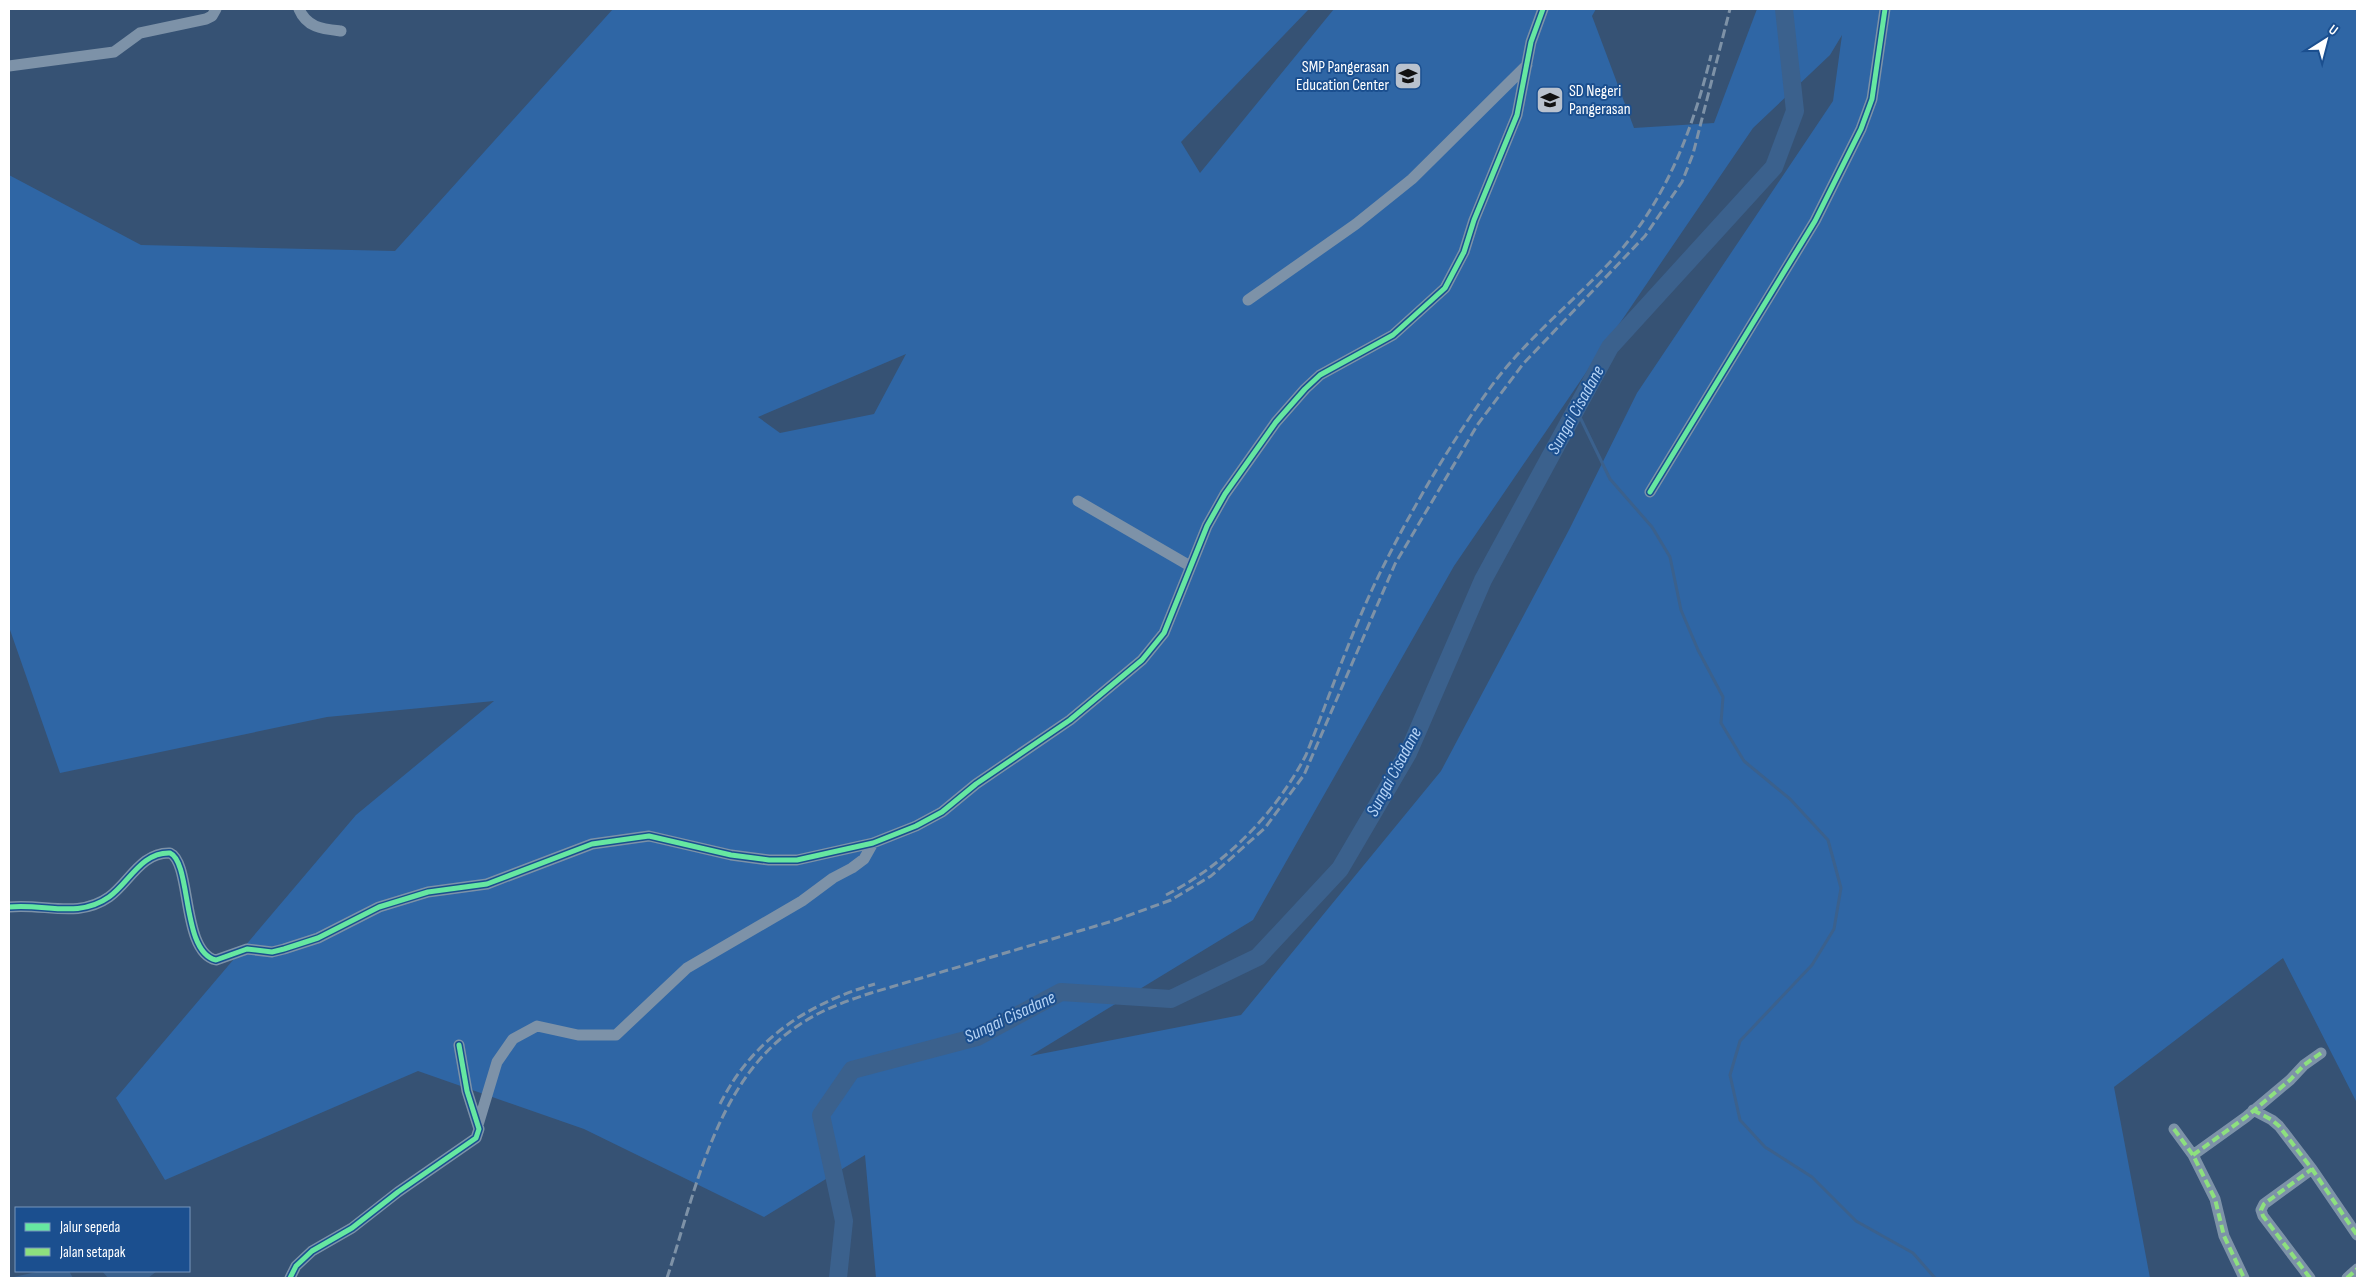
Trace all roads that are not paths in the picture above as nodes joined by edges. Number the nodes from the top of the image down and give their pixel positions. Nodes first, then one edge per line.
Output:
1 (216, 9) edge
2 (298, 9) edge
3 (1543, 9) edge
4 (1885, 9) edge
5 (341, 31) dead end
6 (1527, 65) junction
7 (9, 66) edge
8 (1248, 300) dead end
9 (1650, 492) dead end
10 (1078, 501) dead end
11 (1190, 566) junction
12 (873, 842) junction
13 (9, 907) edge
14 (459, 1045) dead end
15 (2321, 1053) dead end
16 (2253, 1110) junction
17 (478, 1125) junction
18 (2174, 1129) dead end
19 (2192, 1155) junction
20 (2312, 1169) junction
21 (2357, 1235) edge
22 (2357, 1269) edge
23 (290, 1278) edge
24 (2244, 1278) edge
25 (2310, 1278) edge
26 (2347, 1278) edge

1 - 7 street
2 - 5 street
3 - 6 street
4 - 9 street
6 - 8 street
6 - 11 street
10 - 11 street
11 - 12 street
12 - 13 street
12 - 17 street
14 - 17 street
15 - 16 street
16 - 19 street
16 - 20 street
17 - 23 street
18 - 19 street
19 - 24 street
20 - 21 street
20 - 25 street
22 - 26 street

